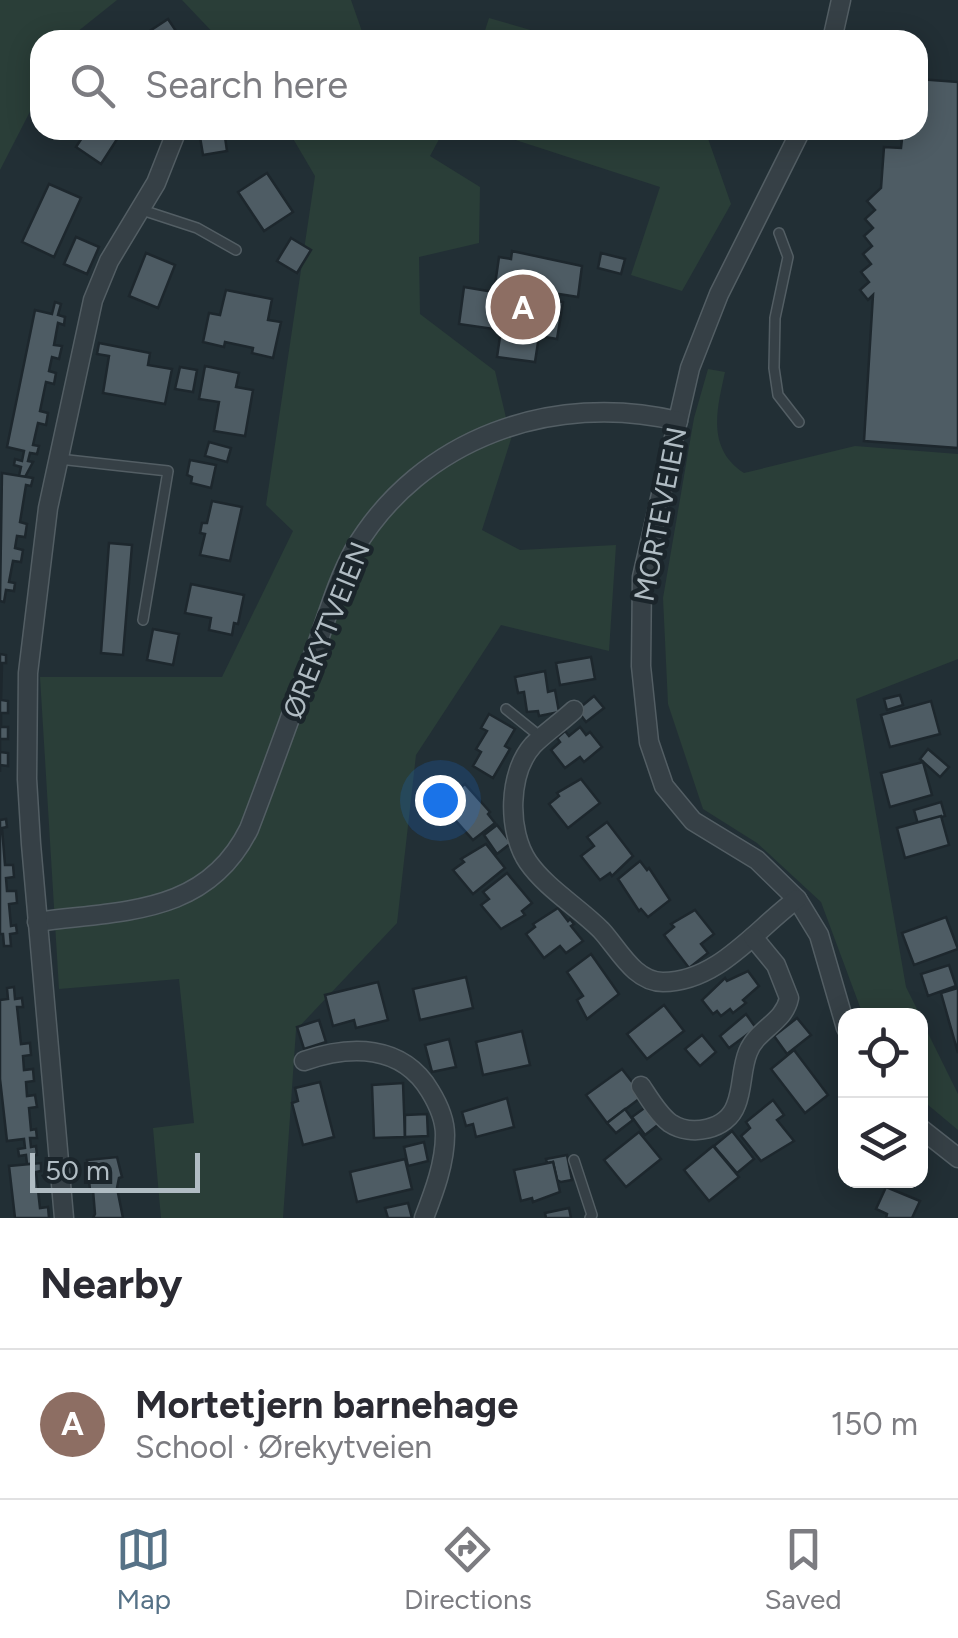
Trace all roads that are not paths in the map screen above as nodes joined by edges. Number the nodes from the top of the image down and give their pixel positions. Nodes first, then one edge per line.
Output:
1 (841, 0) edge
2 (834, 30) edge
3 (173, 140) edge
4 (796, 140) edge
5 (142, 210) junction
6 (779, 232) dead end
7 (236, 250) dead end
8 (678, 421) junction
9 (800, 422) dead end
10 (59, 459) junction
11 (143, 620) dead end
12 (506, 709) dead end
13 (574, 710) dead end
14 (542, 738) junction
15 (797, 899) junction
16 (37, 922) junction
17 (753, 937) junction
18 (840, 1008) edge
19 (304, 1060) dead end
20 (640, 1086) dead end
21 (928, 1134) edge
22 (958, 1158) edge
23 (574, 1160) dead end
24 (64, 1218) edge
25 (424, 1218) edge
26 (590, 1218) edge

1 - 2 street
3 - 5 street
4 - 8 street, MORTEVEIEN
5 - 7 lane
5 - 10 street
6 - 9 lane
8 - 15 street, MORTEVEIEN
8 - 16 street, ØREKYTVEIEN
10 - 11 lane
10 - 16 street
12 - 14 lane
13 - 14 street
14 - 17 street
15 - 17 street
15 - 18 street, MORTEVEIEN
16 - 24 street
17 - 20 street
19 - 25 street
21 - 22 street
23 - 26 lane

